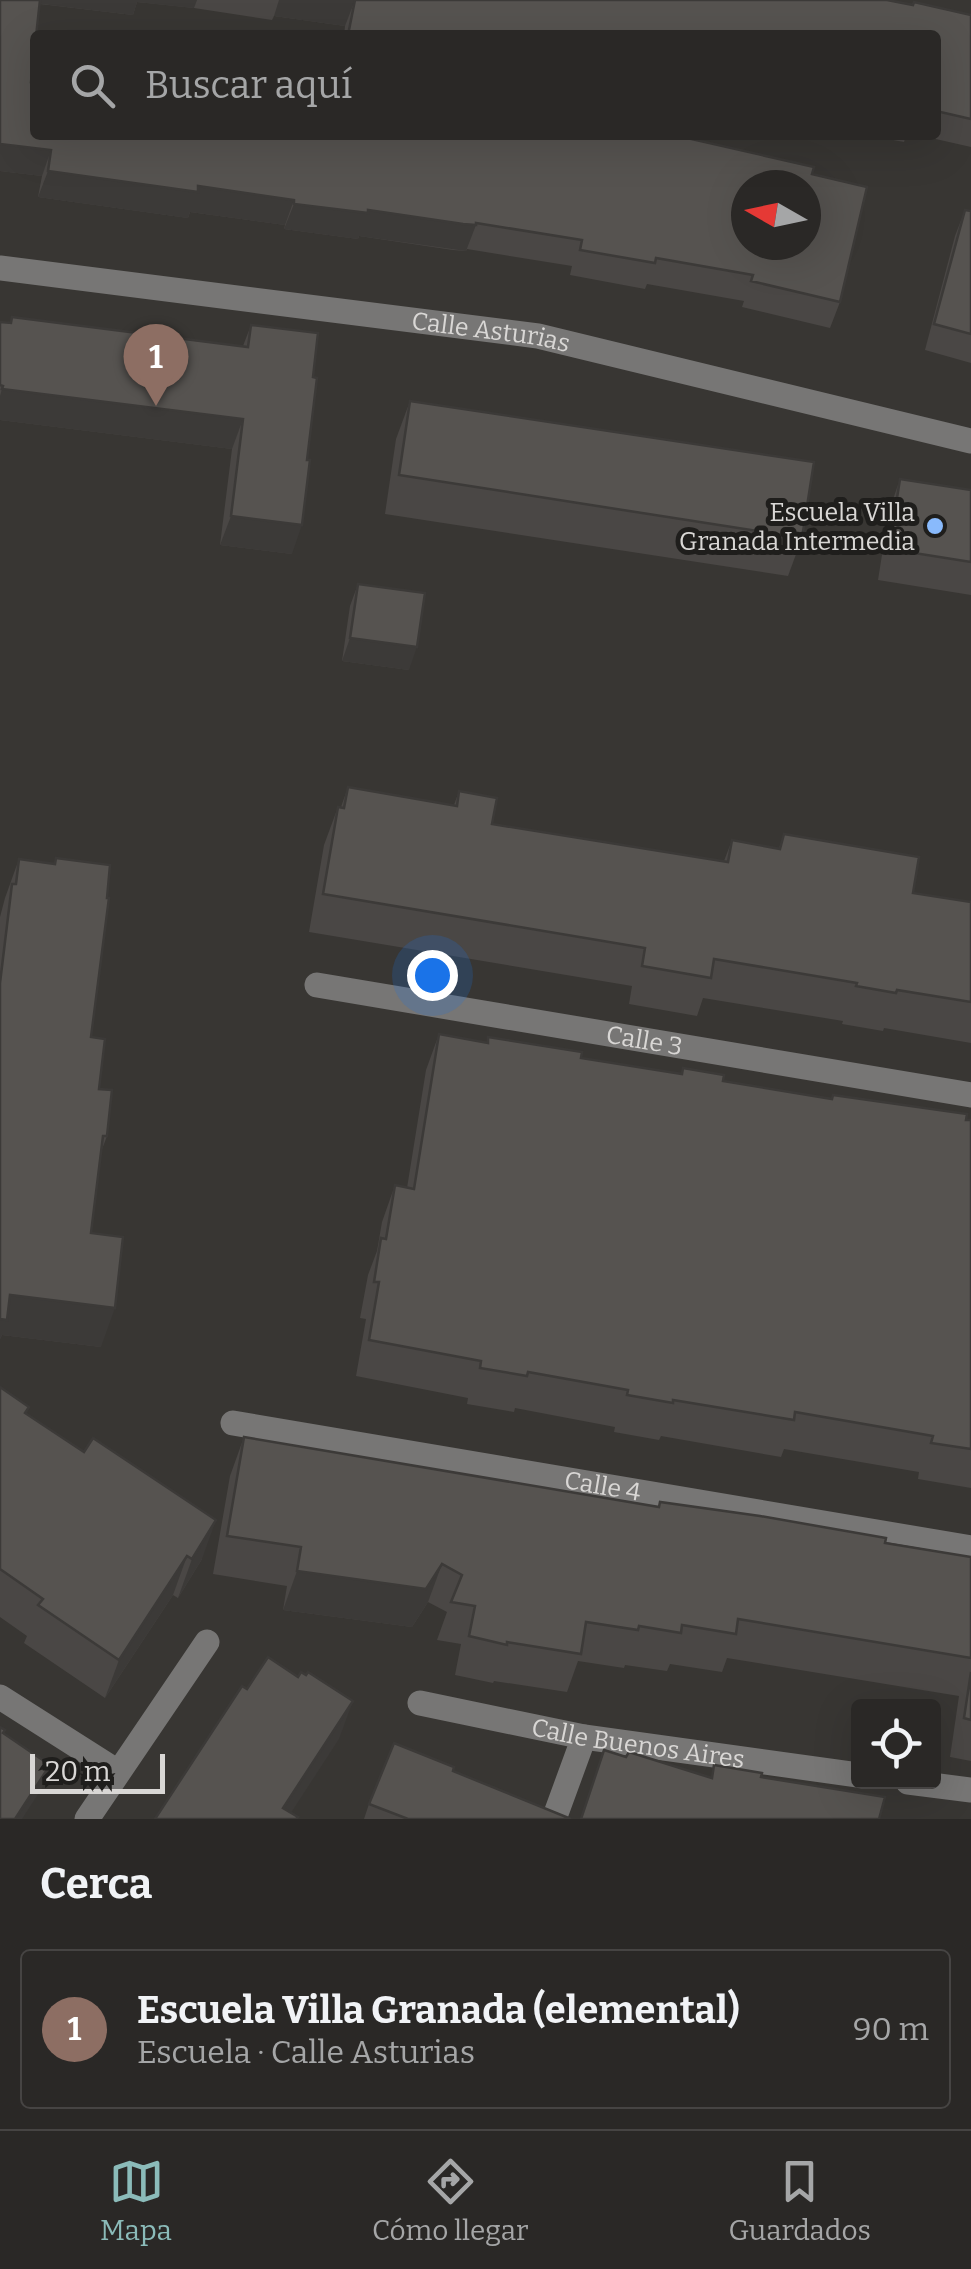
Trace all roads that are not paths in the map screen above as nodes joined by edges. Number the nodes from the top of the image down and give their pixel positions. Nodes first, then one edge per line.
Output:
1 (0, 268) edge
2 (971, 442) edge
3 (317, 985) dead end
4 (971, 1096) edge
5 (232, 1423) dead end
6 (971, 1548) edge
7 (207, 1642) dead end
8 (0, 1697) edge
9 (420, 1703) dead end
10 (584, 1737) junction
11 (118, 1772) junction
12 (851, 1773) edge
13 (941, 1786) edge
14 (971, 1790) edge
15 (86, 1819) edge
16 (554, 1819) edge

1 - 2 street, Calle Asturias
3 - 4 street, Calle 3
5 - 6 street, Calle 4
7 - 11 street
8 - 11 street
9 - 10 street, Calle Buenos Aires
10 - 12 street, Calle Buenos Aires
10 - 16 street
11 - 15 street
13 - 14 street

